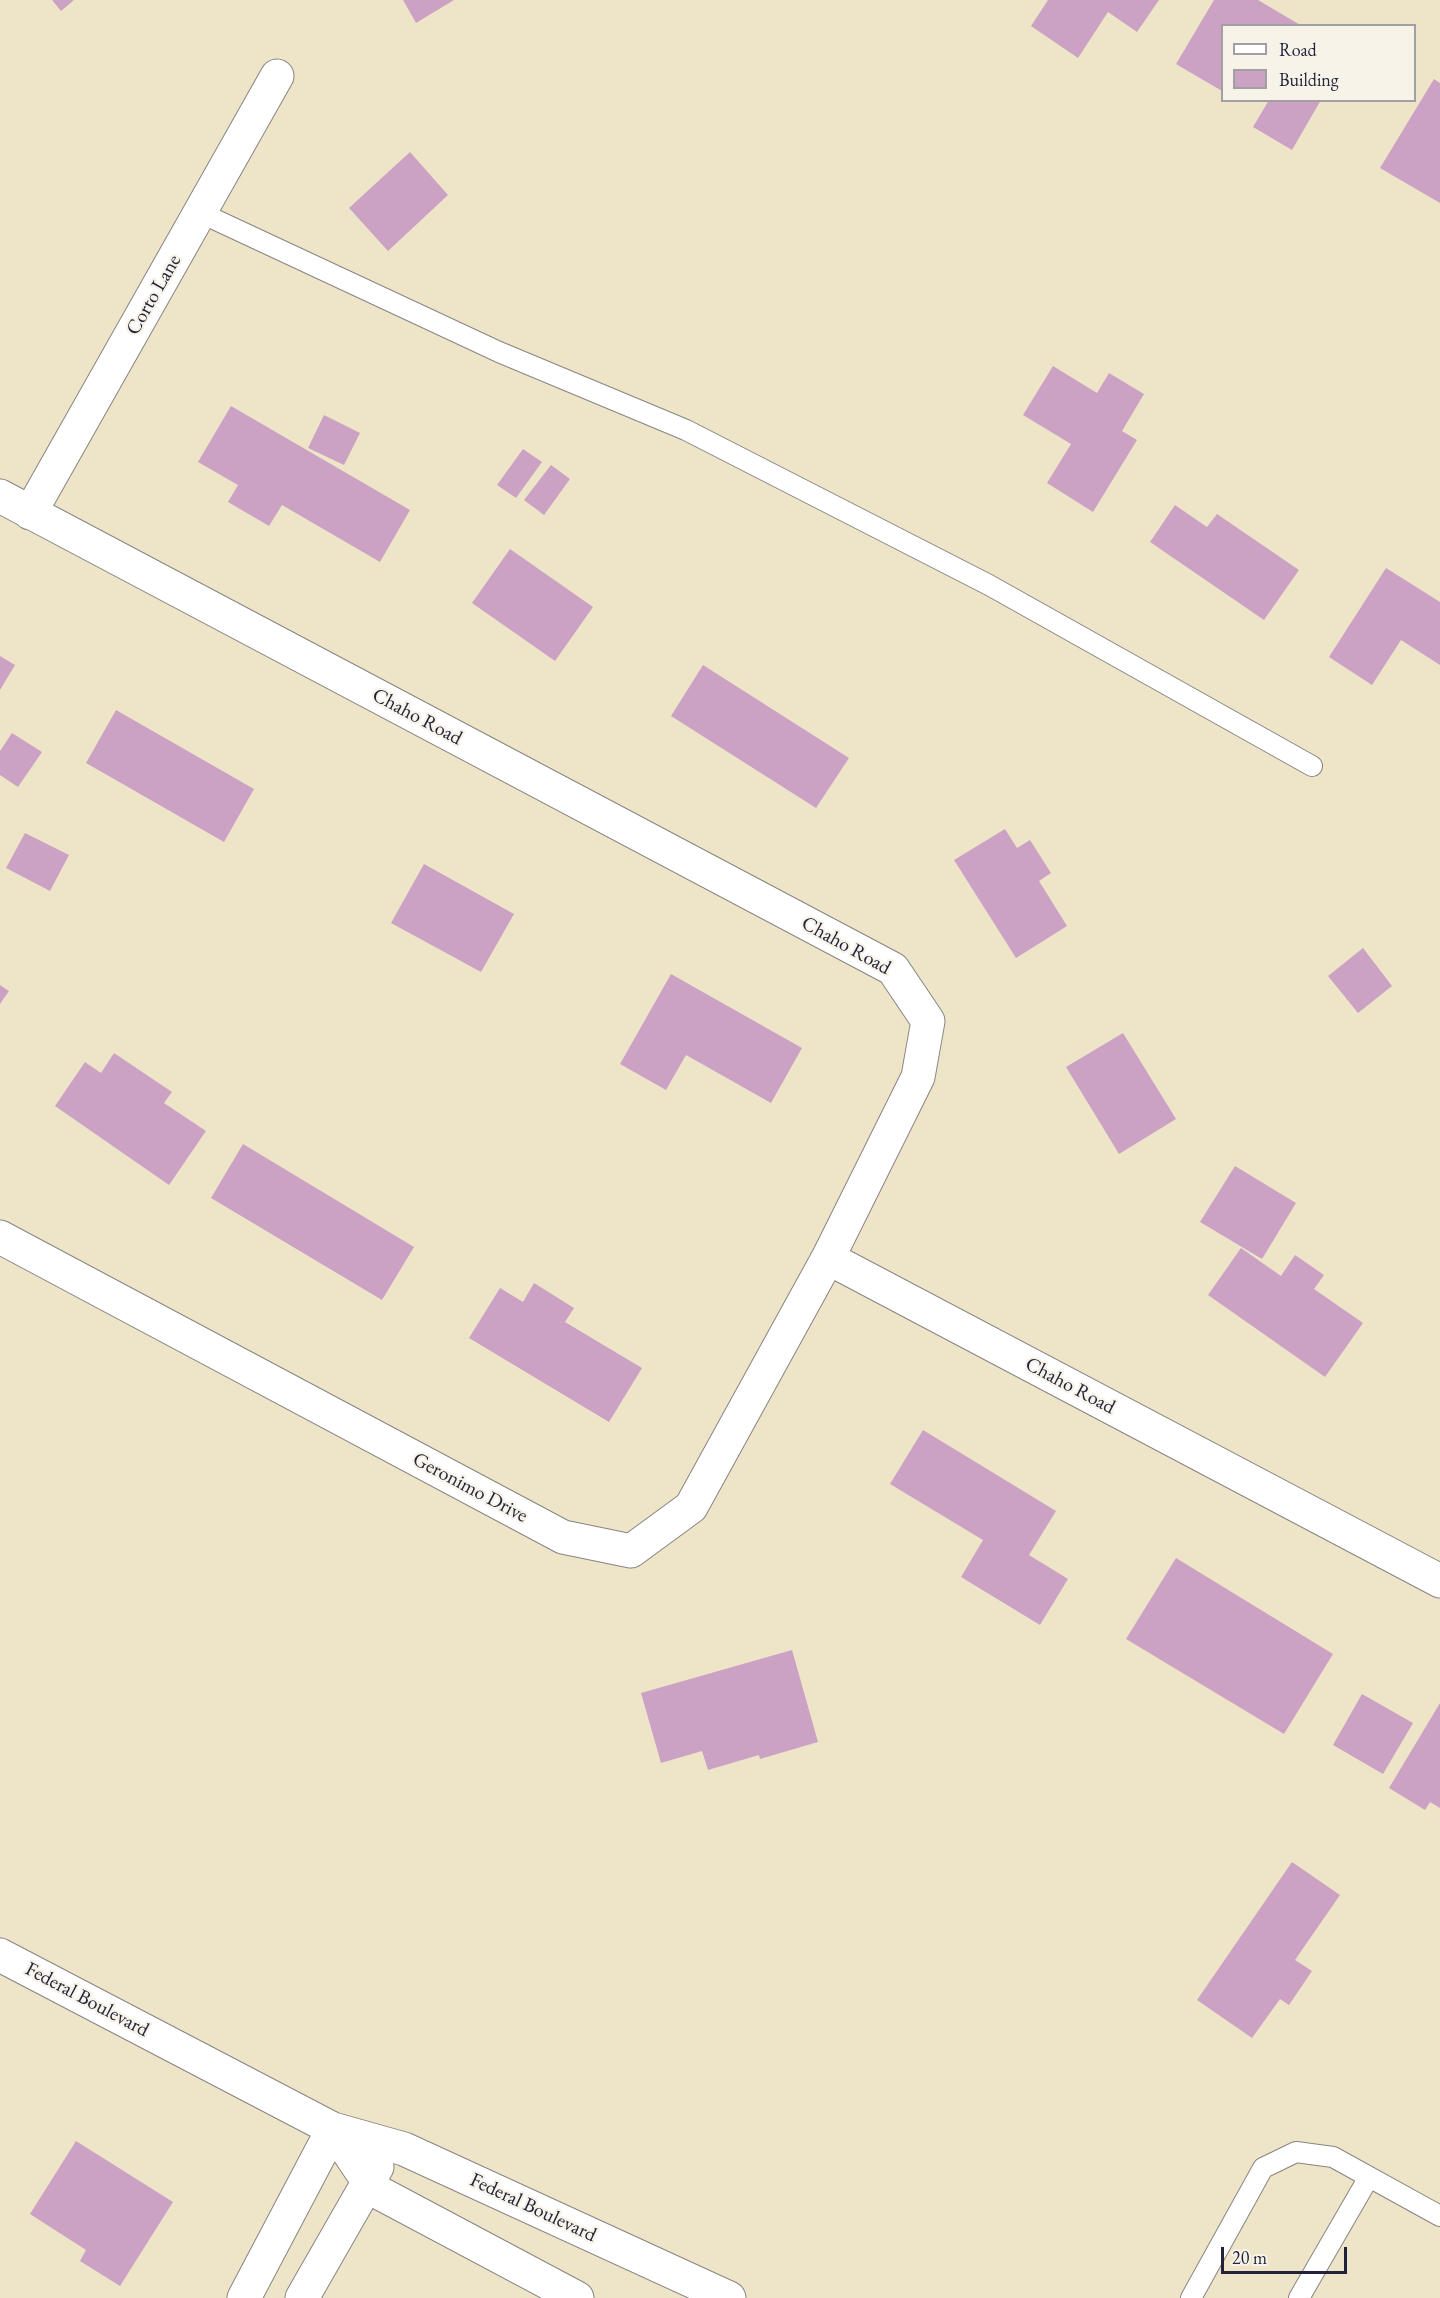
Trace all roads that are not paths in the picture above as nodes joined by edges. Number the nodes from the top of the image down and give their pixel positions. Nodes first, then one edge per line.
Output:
1 (277, 76) dead end
2 (201, 213) junction
3 (0, 496) edge
4 (30, 513) junction
5 (1312, 766) dead end
6 (0, 1237) edge
7 (828, 1258) junction
8 (1440, 1581) edge
9 (0, 1955) edge
10 (333, 2129) junction
11 (389, 2145) junction
12 (1369, 2177) junction
13 (368, 2182) junction
14 (1440, 2216) edge
15 (244, 2298) edge
16 (302, 2298) edge
17 (577, 2298) edge
18 (729, 2298) edge
19 (1191, 2298) edge
20 (1299, 2298) edge

1 - 2 street, Corto Lane
2 - 4 street, Corto Lane
2 - 5 lane
3 - 4 street, Chaho Road
4 - 7 street, Chaho Road
6 - 7 street, Geronimo Drive
7 - 8 street, Chaho Road
9 - 10 street, Federal Boulevard
10 - 11 street, Federal Boulevard
10 - 13 street, Federal Boulevard
10 - 15 street
11 - 13 street
11 - 18 street, Federal Boulevard
12 - 14 lane
12 - 19 lane
12 - 20 lane
13 - 16 street
13 - 17 street, Federal Boulevard

